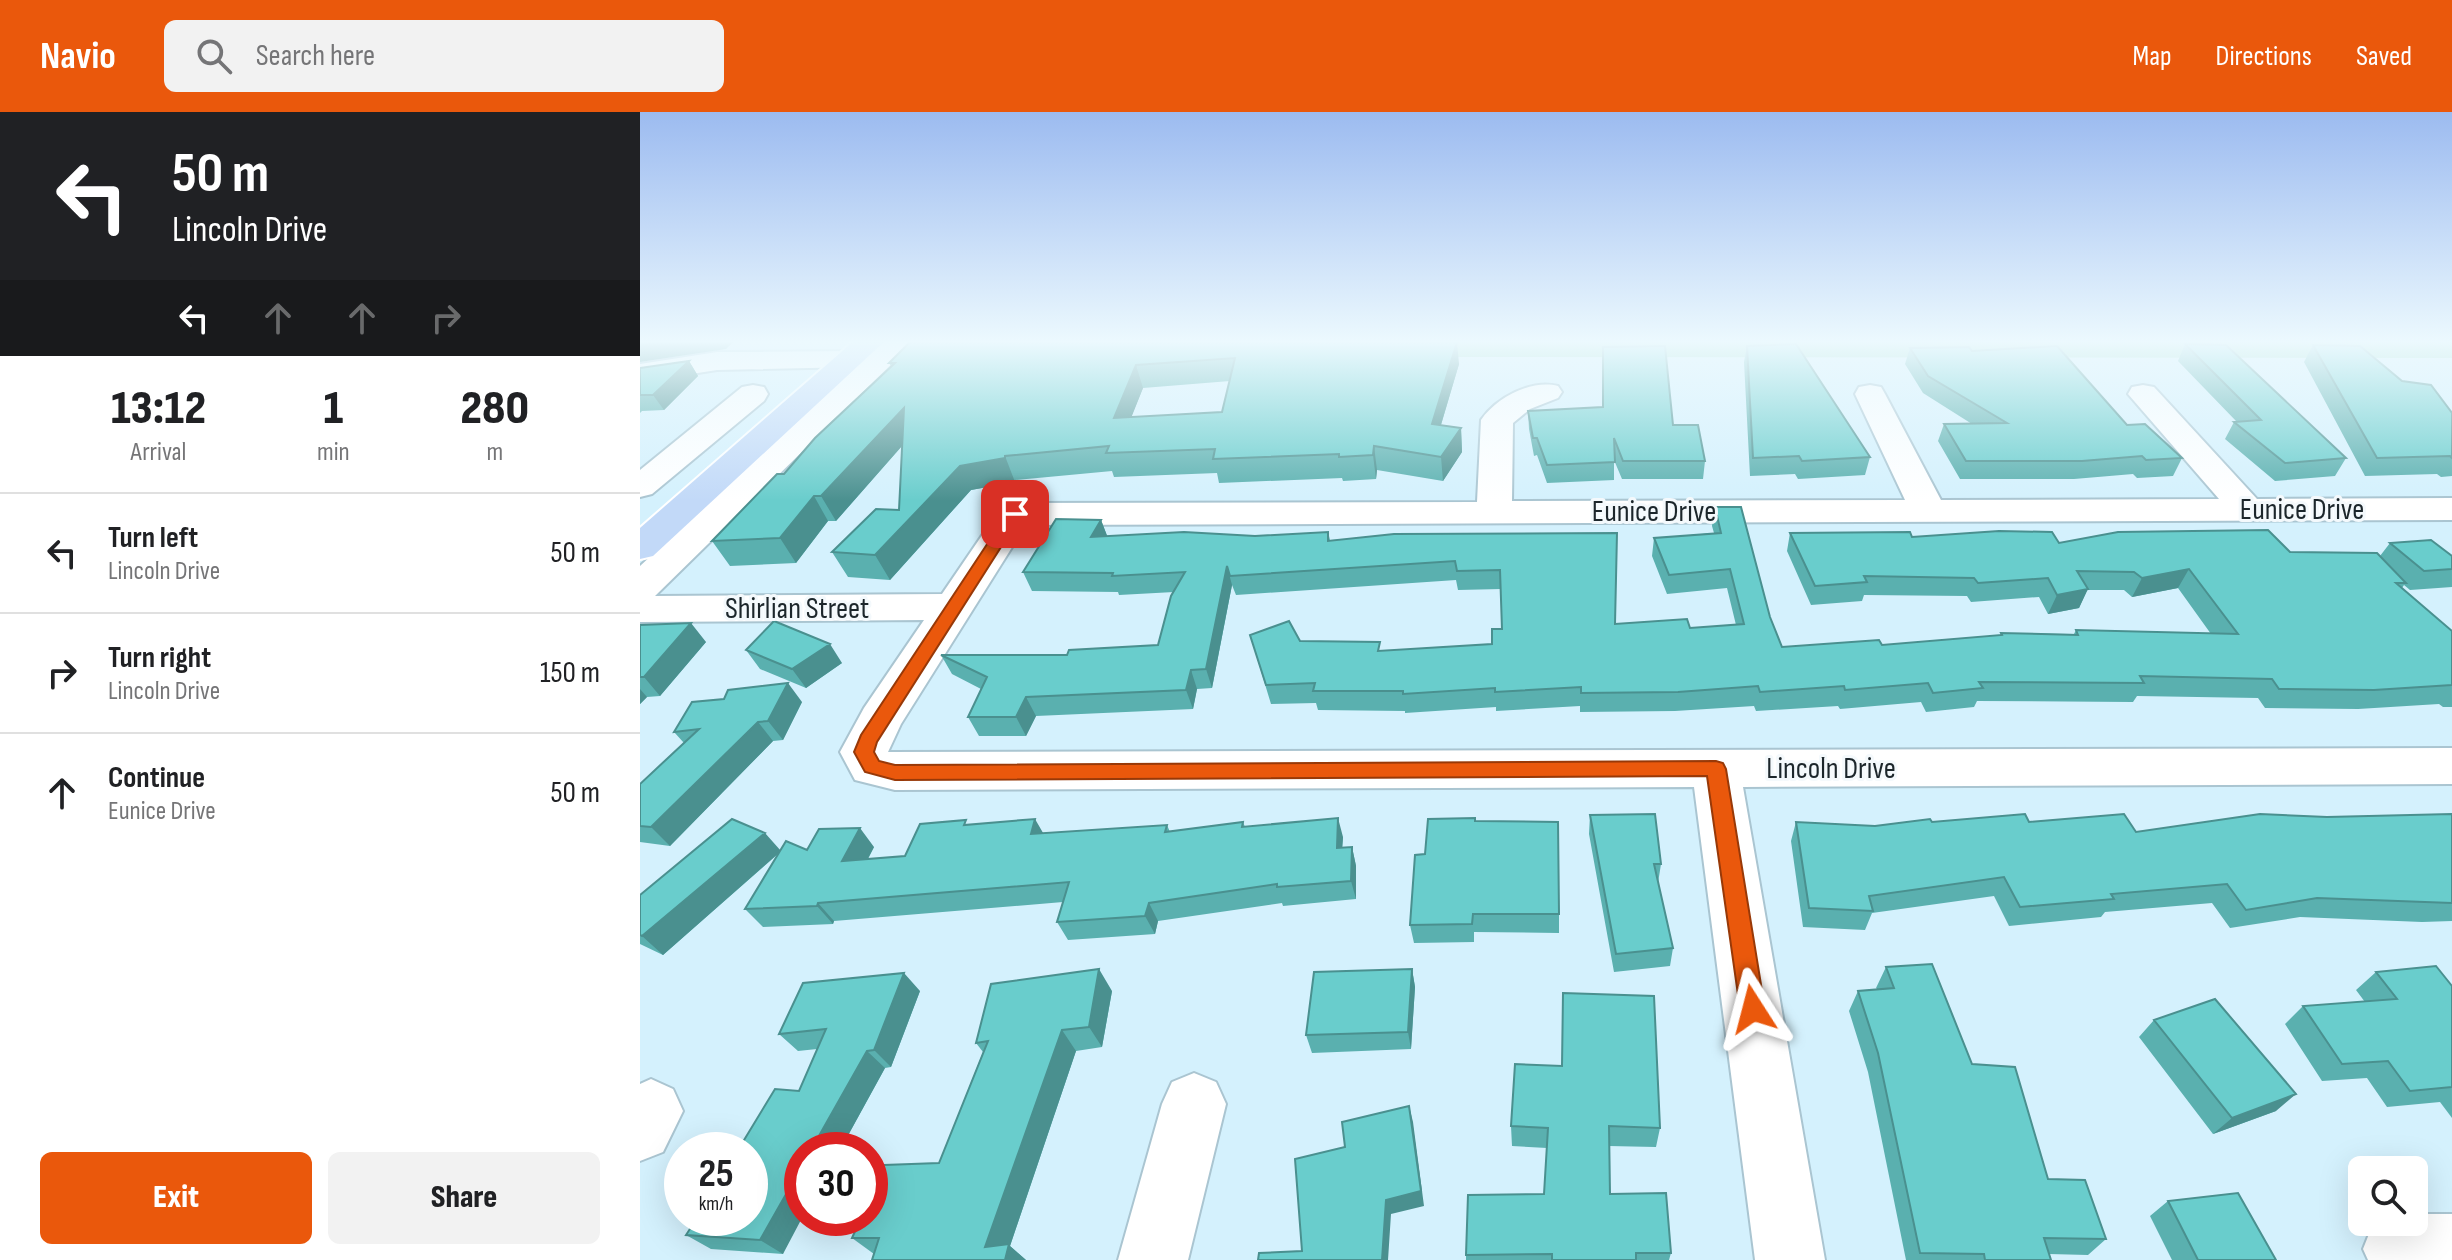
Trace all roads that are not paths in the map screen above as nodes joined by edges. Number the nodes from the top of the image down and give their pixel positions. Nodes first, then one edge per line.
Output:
1 (753, 394) dead end
2 (788, 394) edge
3 (801, 394) edge
4 (845, 394) edge
5 (1543, 394) edge
6 (1870, 394) dead end
7 (2143, 394) dead end
8 (700, 494) junction
9 (646, 497) edge
10 (2452, 509) edge
11 (1928, 510) junction
12 (2248, 510) junction
13 (1494, 512) junction
14 (640, 548) edge
15 (640, 588) edge
16 (954, 607) junction
17 (640, 609) edge
18 (2452, 766) edge
19 (1716, 769) junction
20 (1194, 1104) dead end
21 (1153, 1260) edge
22 (1790, 1260) edge

1 - 9 street
2 - 9 main road
3 - 8 main road
4 - 15 street
5 - 13 street
6 - 11 street
7 - 12 street
8 - 9 street
8 - 14 main road
10 - 12 street, Eunice Drive
11 - 12 street, Eunice Drive
11 - 13 street, Eunice Drive
13 - 16 street, Eunice Drive
16 - 17 street, Shirlian Street
16 - 19 street, Lincoln Drive
18 - 19 street, Lincoln Drive
19 - 22 street
20 - 21 street

